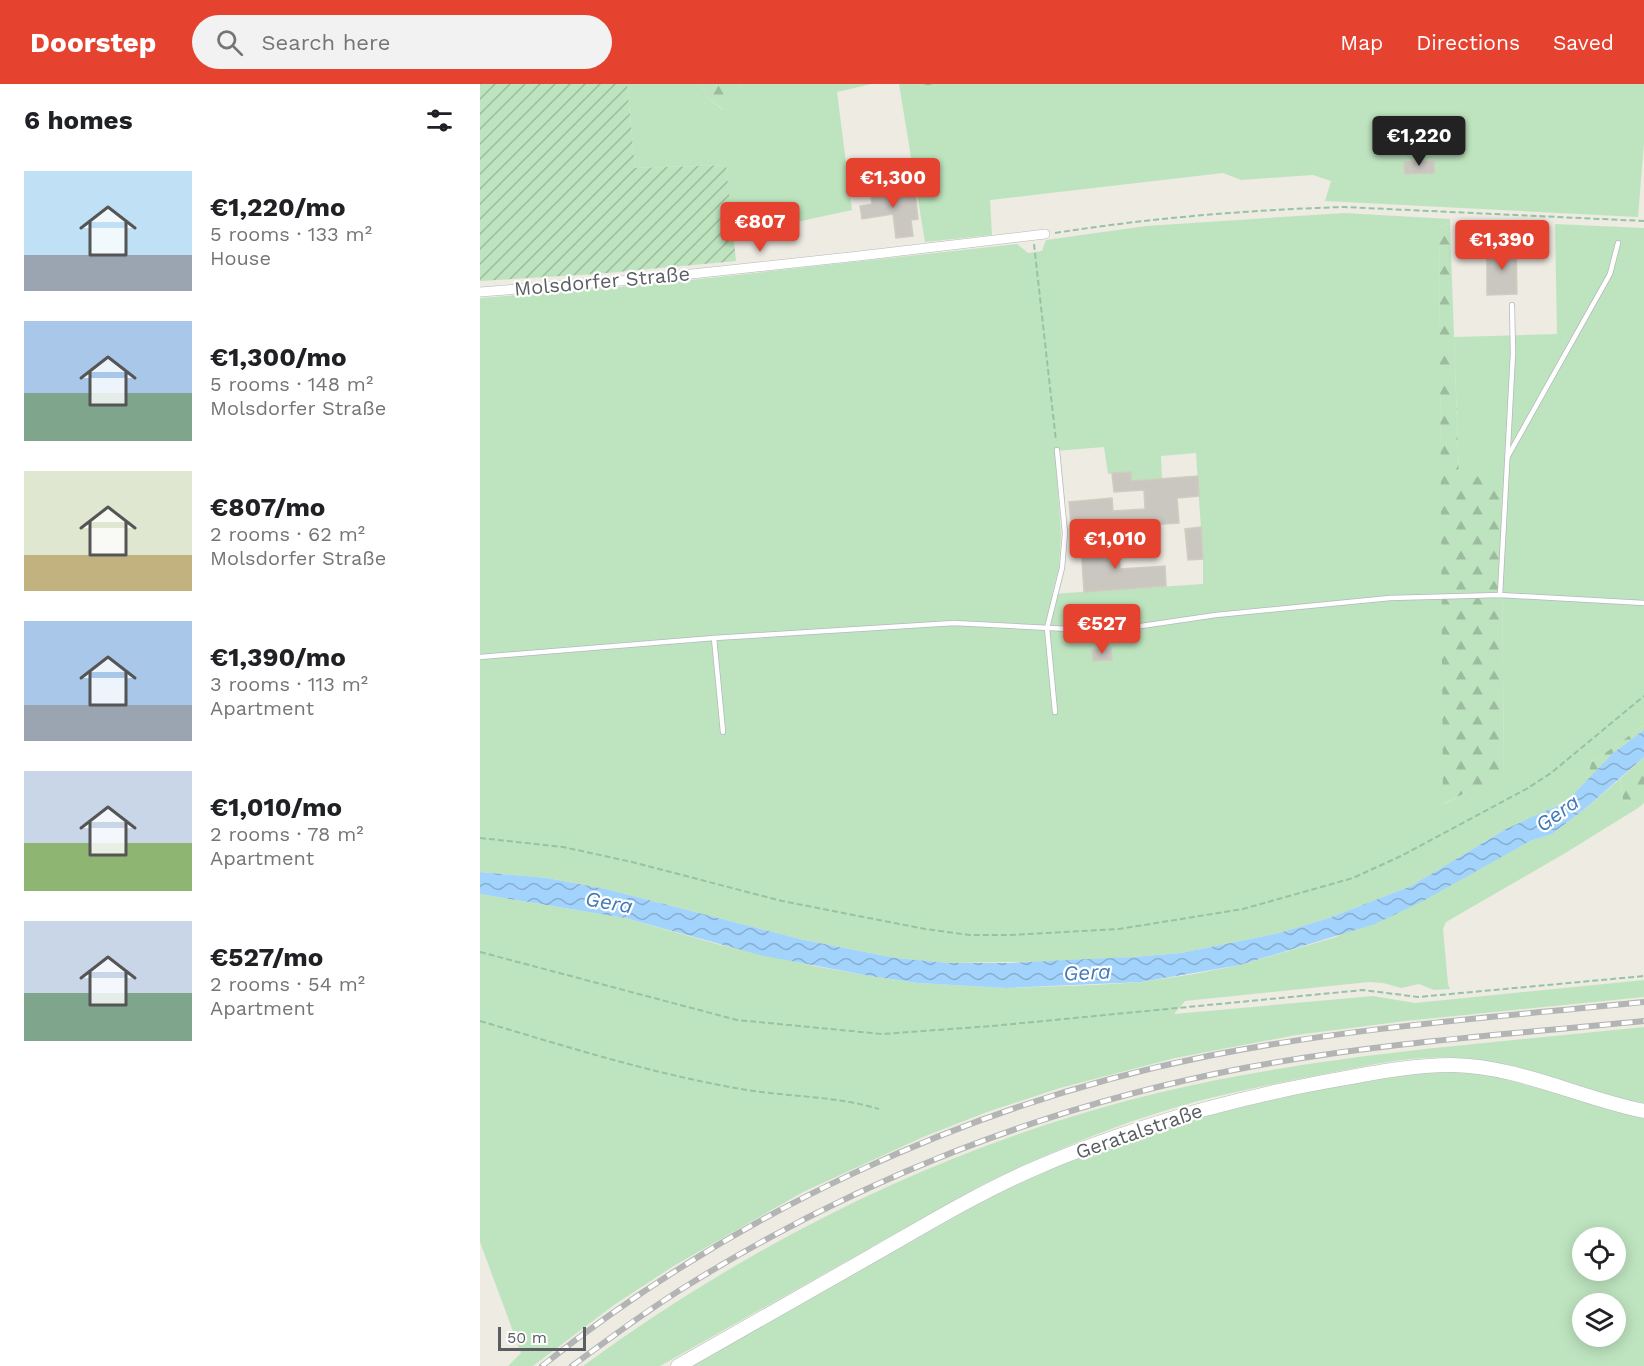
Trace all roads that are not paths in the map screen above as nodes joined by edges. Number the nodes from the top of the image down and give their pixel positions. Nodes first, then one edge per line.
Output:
1 (1045, 234) road end
2 (1618, 243) dead end
3 (480, 292) edge
4 (1512, 305) dead end
5 (1057, 450) road end
6 (1507, 458) junction
7 (1500, 595) junction
8 (1644, 603) edge
9 (1047, 628) junction
10 (714, 638) junction
11 (480, 657) edge
12 (1055, 712) dead end
13 (723, 732) dead end
14 (1644, 1111) edge
15 (678, 1366) edge

1 - 3 street, Molsdorfer Straße
2 - 6 lane
4 - 6 lane
5 - 9 lane
6 - 7 lane
7 - 8 lane
7 - 9 lane
9 - 10 lane
9 - 12 lane
10 - 11 lane
10 - 13 lane
14 - 15 street, Geratalstraße

